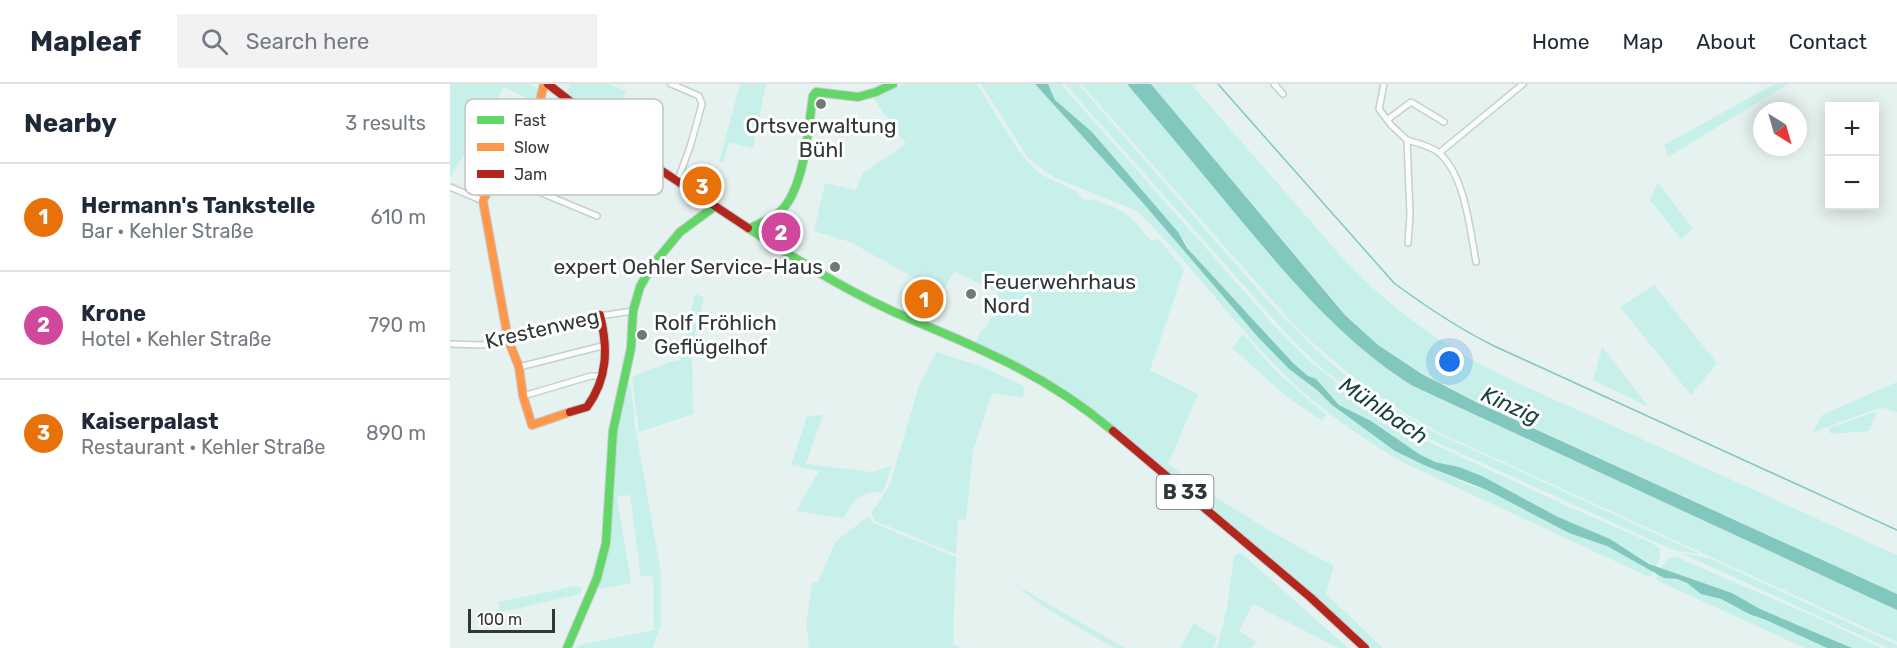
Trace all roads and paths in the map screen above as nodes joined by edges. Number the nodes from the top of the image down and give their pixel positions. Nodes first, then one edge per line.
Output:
1 (546, 84) edge
2 (671, 84) edge
3 (893, 84) edge
4 (1274, 84) edge
5 (1384, 84) edge
6 (1523, 84) edge
7 (1283, 94) dead end
8 (541, 99) edge
9 (565, 99) edge
10 (1387, 120) junction
11 (1443, 122) dead end
12 (1407, 140) junction
13 (1439, 153) junction
14 (663, 172) edge
15 (677, 182) junction
16 (450, 187) edge
17 (465, 193) edge
18 (469, 195) edge
19 (486, 195) edge
20 (546, 195) edge
21 (483, 201) junction
22 (714, 207) junction
23 (597, 216) dead end
24 (749, 229) junction
25 (1408, 243) dead end
26 (1476, 262) dead end
27 (633, 310) junction
28 (600, 315) junction
29 (508, 339) junction
30 (450, 344) edge
31 (606, 345) junction
32 (519, 367) junction
33 (600, 376) junction
34 (523, 396) junction
35 (567, 648) edge
36 (1365, 648) edge

1 - 8 street
1 - 9 street, B 33
2 - 15 street
3 - 24 street
4 - 7 street
5 - 10 street
6 - 13 street
10 - 11 street
10 - 12 street
12 - 13 street
12 - 25 street
13 - 26 street
14 - 15 street, B 33
15 - 22 street, B 33
16 - 17 street
18 - 21 street
19 - 21 street
20 - 23 street
21 - 29 street
22 - 24 street, B 33
22 - 27 street
24 - 36 street, B 33
27 - 28 street, Krestenweg
27 - 35 street
28 - 29 street, Krestenweg
28 - 31 street
29 - 30 street, Krestenweg
29 - 32 street
31 - 32 street
31 - 33 street
32 - 34 street
33 - 34 street
33 - 34 street

